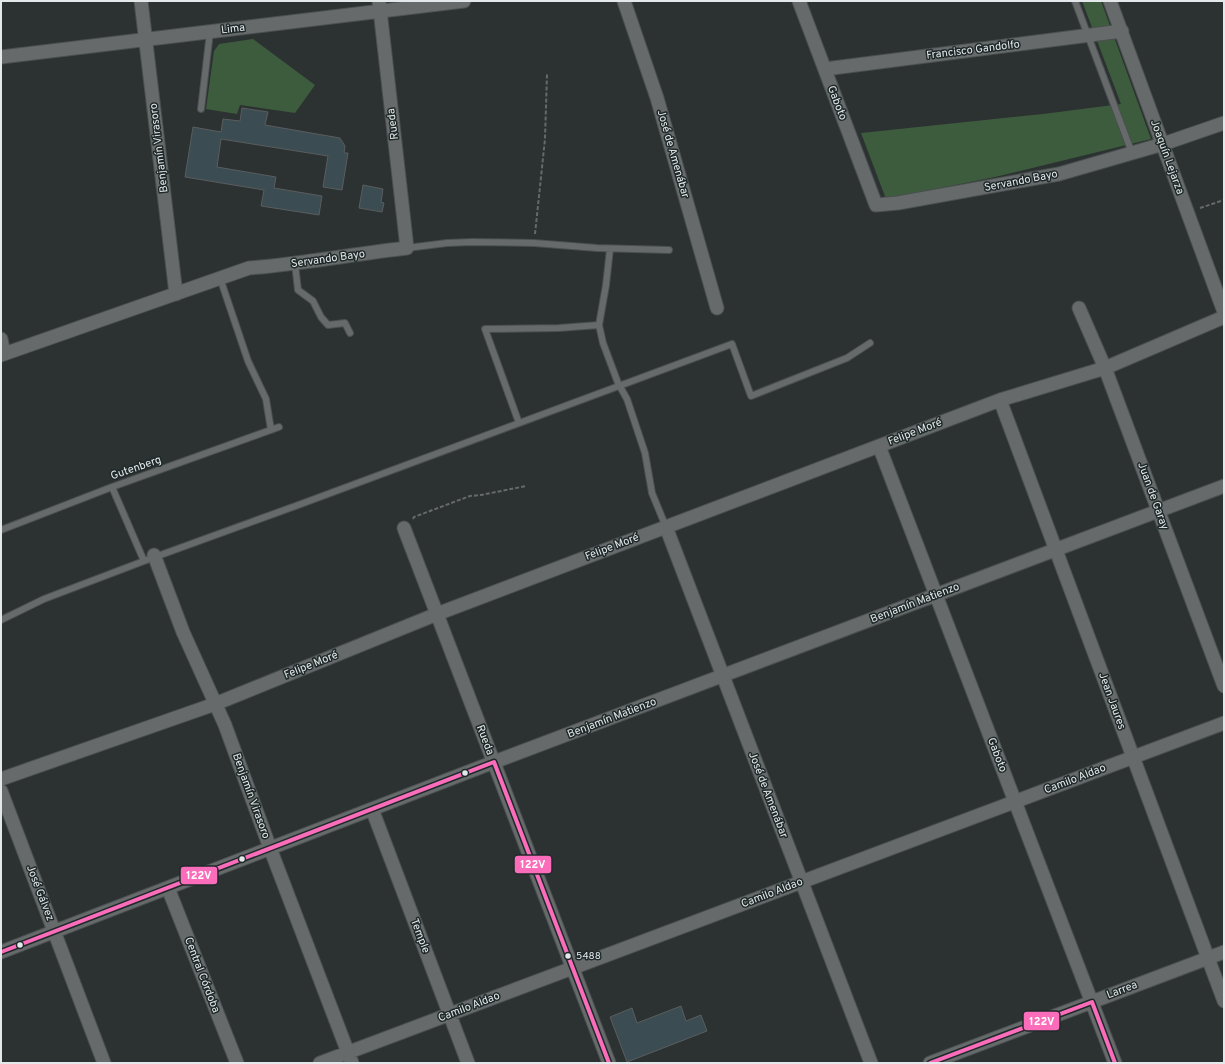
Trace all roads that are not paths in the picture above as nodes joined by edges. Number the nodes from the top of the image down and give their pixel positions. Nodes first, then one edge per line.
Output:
1 (141, 1) edge
2 (464, 1) edge
3 (624, 1) edge
4 (799, 1) edge
5 (1076, 1) edge
6 (1110, 1) edge
7 (380, 6) edge
8 (210, 32) junction
9 (1122, 32) junction
10 (1088, 36) junction
11 (145, 40) junction
12 (1, 57) edge
13 (825, 69) junction
14 (202, 109) dead end
15 (1224, 122) edge
16 (1163, 144) junction
17 (1132, 153) junction
18 (876, 205) joint
19 (407, 248) junction
20 (610, 249) junction
21 (669, 250) dead end
22 (295, 264) junction
23 (220, 278) junction
24 (176, 294) junction
25 (717, 308) dead end
26 (1079, 308) dead end
27 (1224, 312) edge
28 (1224, 317) edge
29 (599, 325) junction
30 (350, 333) dead end
31 (1, 339) edge
32 (870, 343) dead end
33 (3, 354) edge
34 (1105, 368) junction
35 (620, 386) junction
36 (1000, 400) junction
37 (519, 423) junction
38 (279, 427) dead end
39 (271, 430) junction
40 (879, 446) junction
41 (1224, 486) edge
42 (112, 487) junction
43 (1158, 511) junction
44 (666, 527) junction
45 (404, 528) road end
46 (1, 530) edge
47 (1056, 550) junction
48 (151, 558) junction
49 (936, 595) junction
50 (437, 614) junction
51 (1, 620) edge
52 (723, 676) junction
53 (1224, 686) edge
54 (215, 704) junction
55 (1224, 723) edge
56 (1133, 757) junction
57 (494, 762) junction
58 (1, 779) edge
59 (1, 790) edge
60 (1015, 801) junction
61 (372, 809) junction
62 (270, 848) junction
63 (801, 882) junction
64 (168, 888) junction
65 (54, 932) junction
66 (1, 952) edge
67 (1224, 952) edge
68 (1208, 958) junction
69 (573, 968) junction
70 (1224, 1001) edge
71 (1092, 1002) junction
72 (450, 1014) junction
73 (350, 1058) edge
74 (104, 1063) edge
75 (237, 1063) edge
76 (320, 1063) edge
77 (468, 1063) edge
78 (609, 1063) edge
79 (871, 1063) edge
80 (930, 1063) edge
81 (1115, 1063) edge

1 - 11 street, Benjamín Virasoro
2 - 7 street, Lima
3 - 25 street, José de Amenábar
4 - 13 street, Gaboto
5 - 10 lane
6 - 9 street, Joaquín Lejarza
7 - 8 street, Lima
7 - 19 street, Rueda
8 - 11 street, Lima
8 - 14 lane
9 - 10 street, Francisco Gandolfo
9 - 16 street, Joaquín Lejarza
10 - 13 street, Francisco Gandolfo
10 - 17 lane
11 - 12 street, Lima
11 - 24 street, Benjamín Virasoro
13 - 18 street, Gaboto
15 - 16 street, Servando Bayo
16 - 17 street, Servando Bayo
16 - 27 street, Joaquín Lejarza
17 - 18 street, Servando Bayo
19 - 20 lane, Servando Bayo
19 - 22 street, Servando Bayo
20 - 21 lane, Servando Bayo
20 - 29 lane
22 - 23 street, Servando Bayo
22 - 30 lane
23 - 24 street, Servando Bayo
23 - 39 lane
24 - 33 street, Servando Bayo
26 - 34 street, Juan de Garay
28 - 34 street, Felipe Moré
29 - 35 lane
29 - 37 lane
31 - 33 street
32 - 35 lane
34 - 36 street, Felipe Moré
34 - 43 street, Juan de Garay
35 - 37 lane
35 - 44 lane
36 - 40 street, Felipe Moré
36 - 47 street, Jean Jaures
37 - 48 lane
38 - 39 lane, Gutenberg
39 - 42 lane, Gutenberg
40 - 44 street, Felipe Moré
40 - 49 street, Gaboto
41 - 43 street, Benjamín Matienzo
42 - 46 lane, Gutenberg
42 - 48 lane, Benjamín Virasoro
43 - 47 street, Benjamín Matienzo
43 - 53 street, Juan de Garay
44 - 50 street, Felipe Moré
44 - 52 street, José de Amenábar
45 - 50 street, Rueda
47 - 49 street, Benjamín Matienzo
47 - 56 street, Jean Jaures
48 - 51 lane
48 - 54 street, Benjamín Virasoro
49 - 52 street, Benjamín Matienzo
49 - 60 street, Gaboto
50 - 54 street, Felipe Moré
50 - 57 street, Rueda
52 - 57 street, Benjamín Matienzo
52 - 63 street, José de Amenábar
54 - 58 street, Felipe Moré
54 - 62 street, Benjamín Virasoro
55 - 56 street, Camilo Aldao
56 - 60 street, Camilo Aldao
56 - 68 street, Jean Jaures
57 - 61 street, Benjamín Matienzo
57 - 69 street, Rueda
59 - 65 street, José Gálvez
60 - 63 street, Camilo Aldao
60 - 71 street, Gaboto
61 - 62 street, Benjamín Matienzo
61 - 72 street, Temple
62 - 64 street, Benjamín Matienzo
62 - 73 street, Benjamín Virasoro
63 - 69 street, Camilo Aldao
63 - 79 street, José de Amenábar
64 - 65 street, Benjamín Matienzo
64 - 75 street, Central Córdoba
65 - 66 street, Benjamín Matienzo
65 - 74 street, José Gálvez
67 - 68 street, Larrea
68 - 70 street, Jean Jaures
68 - 71 street, Larrea
69 - 72 street, Camilo Aldao
69 - 78 street, Rueda
71 - 80 street, Larrea
71 - 81 street, Gaboto
72 - 73 street, Camilo Aldao
72 - 77 street, Temple
73 - 76 street, Camilo Aldao

